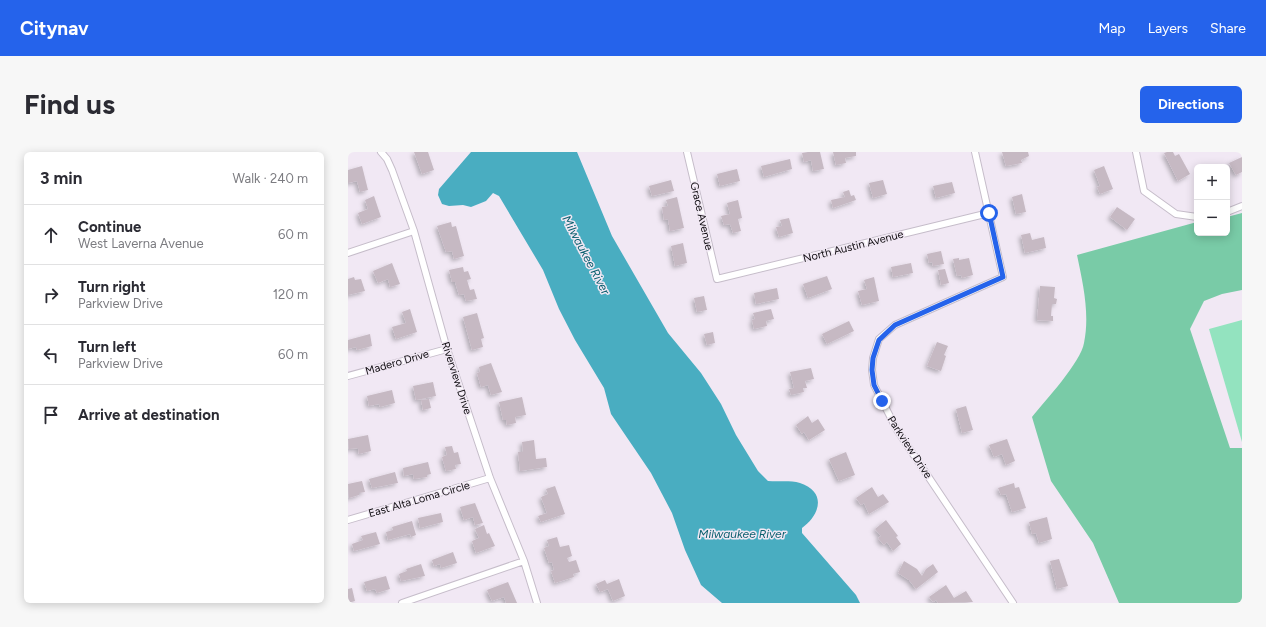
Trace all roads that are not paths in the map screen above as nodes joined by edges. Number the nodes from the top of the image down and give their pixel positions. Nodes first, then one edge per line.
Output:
1 (381, 152) edge
2 (687, 152) edge
3 (975, 152) edge
4 (1136, 152) edge
5 (1242, 206) edge
6 (1230, 211) edge
7 (989, 213) junction
8 (1194, 217) edge
9 (414, 231) junction
10 (348, 253) edge
11 (717, 279) joint
12 (447, 349) junction
13 (348, 376) edge
14 (490, 478) junction
15 (348, 520) edge
16 (524, 561) junction
17 (402, 603) edge
18 (537, 603) edge
19 (1013, 603) edge

1 - 9 street, Riverview Drive
2 - 11 street, Grace Avenue
3 - 7 street
4 - 8 street
5 - 6 street
7 - 11 street, North Austin Avenue
7 - 19 street, Parkview Drive
9 - 10 street
9 - 12 street, Riverview Drive
12 - 13 street, Madero Drive
12 - 14 street, Riverview Drive
14 - 15 street, East Alta Loma Circle
14 - 16 street, Riverview Drive
16 - 17 street
16 - 18 street, Riverview Drive

